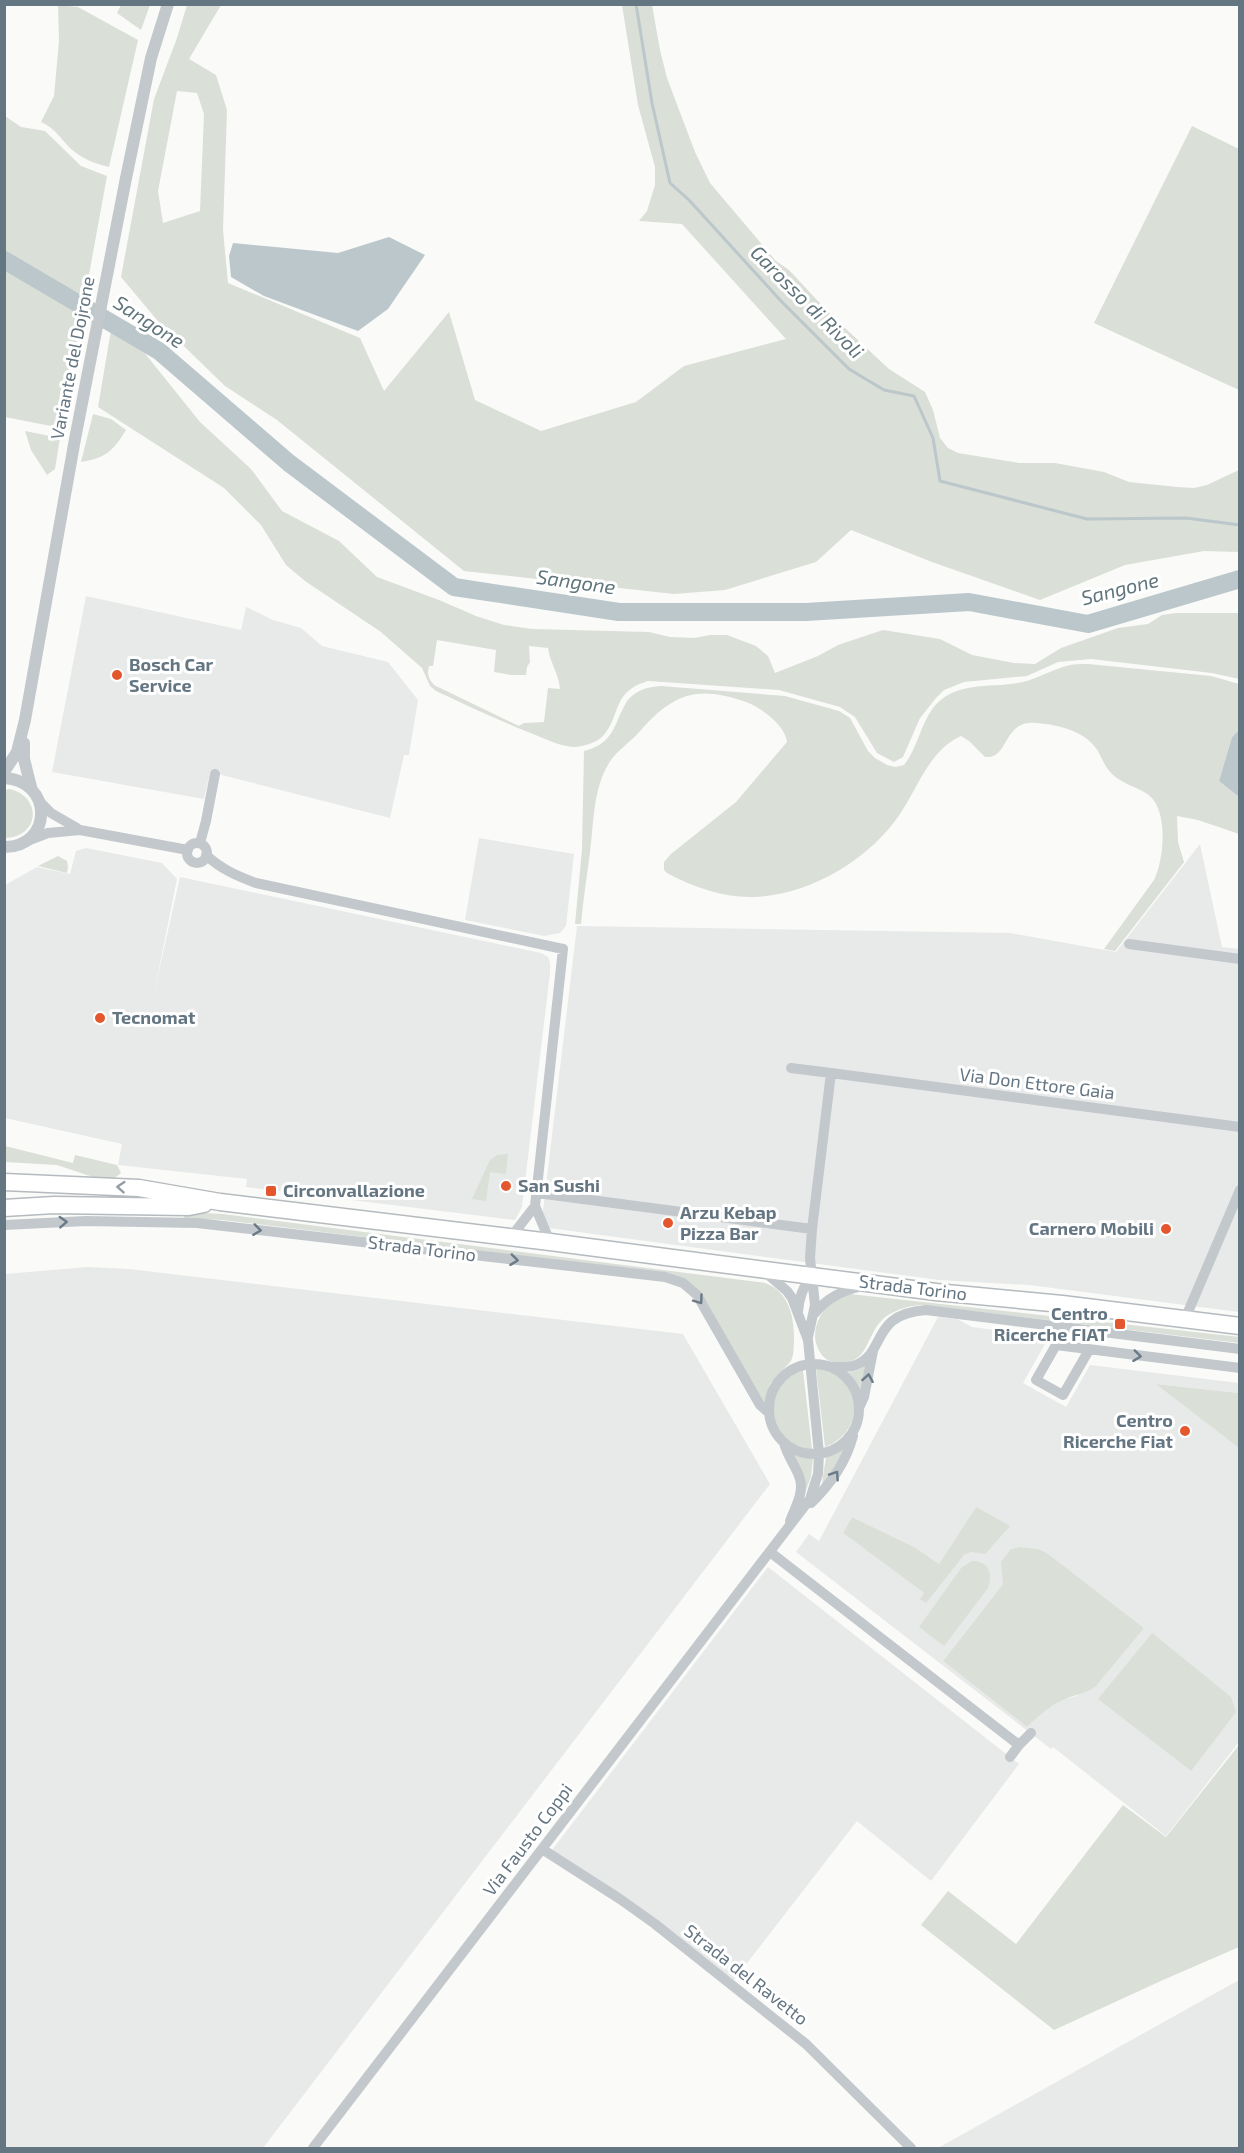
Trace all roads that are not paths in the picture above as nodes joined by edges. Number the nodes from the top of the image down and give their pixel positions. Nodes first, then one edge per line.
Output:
1 (168, 4) edge
2 (25, 720) junction
3 (4, 772) edge
4 (215, 774) dead end
5 (4, 778) edge
6 (31, 787) junction
7 (40, 802) junction
8 (80, 830) junction
9 (27, 841) junction
10 (200, 843) junction
11 (6, 848) edge
12 (188, 850) junction
13 (206, 855) junction
14 (1129, 944) dead end
15 (1239, 959) edge
16 (790, 1068) dead end
17 (831, 1073) junction
18 (1239, 1127) edge
19 (4, 1182) edge
20 (1239, 1190) edge
21 (537, 1193) junction
22 (4, 1196) edge
23 (220, 1202) junction
24 (535, 1206) junction
25 (4, 1208) edge
26 (4, 1226) edge
27 (812, 1229) junction
28 (512, 1237) junction
29 (550, 1242) junction
30 (763, 1270) junction
31 (811, 1276) junction
32 (874, 1284) junction
33 (798, 1314) junction
34 (813, 1316) junction
35 (1185, 1319) junction
36 (1239, 1326) edge
37 (1059, 1327) junction
38 (1106, 1333) junction
39 (808, 1340) junction
40 (1056, 1345) junction
41 (873, 1347) junction
42 (1239, 1349) edge
43 (1089, 1350) junction
44 (1103, 1352) junction
45 (810, 1363) junction
46 (833, 1367) junction
47 (1239, 1368) edge
48 (859, 1408) junction
49 (768, 1412) junction
50 (854, 1430) junction
51 (784, 1443) junction
52 (819, 1454) junction
53 (802, 1511) junction
54 (785, 1533) junction
55 (770, 1552) junction
56 (1031, 1733) dead end
57 (1019, 1745) junction
58 (1010, 1757) dead end
59 (542, 1849) junction
60 (313, 2148) edge
61 (911, 2148) edge

1 - 2 street, Variante del Dojrone
2 - 3 street, Variante del Dojrone
2 - 6 street, Variante del Dojrone
4 - 10 street
5 - 6 street
6 - 7 street, Variante del Dojrone
7 - 8 street
7 - 9 street
8 - 9 street
8 - 12 street
9 - 11 street
10 - 12 street
10 - 13 street
12 - 13 street
13 - 21 street
14 - 15 street
16 - 17 street, Via Don Ettore Gaia
17 - 18 street, Via Don Ettore Gaia
17 - 27 street
23 -> 19 main road, Strada Torino
20 - 35 street
21 - 24 street
21 - 27 street
22 - 23 main road, Strada Torino
23 - 25 main road
23 - 28 main road, Strada Torino
24 - 28 street
24 - 29 street
26 -> 49 street, Strada Torino
27 - 31 street
28 - 29 main road, Strada Torino
29 - 30 main road, Strada Torino
30 - 31 main road, Strada Torino
30 - 33 street, Via Fausto Coppi
31 - 32 main road, Strada Torino
31 - 33 street
31 - 34 street, Via Fausto Coppi
32 - 34 street
32 - 35 main road, Strada Torino
33 - 39 street, Via Fausto Coppi
34 - 39 street, Via Fausto Coppi
35 - 36 main road, Strada Torino
37 - 38 street, Strada Torino
37 - 40 street
37 - 41 street, Strada Torino
38 - 42 street, Strada Torino
38 - 44 street
39 - 45 street, Via Fausto Coppi
40 - 43 street
40 - 43 street
41 - 46 street
48 -> 41 street, Via Fausto Coppi
43 - 44 street
44 -> 47 street
45 - 46 street
45 - 49 street
45 - 52 street, Via Fausto Coppi
46 - 48 street
48 - 50 street, Via Fausto Coppi
49 - 51 street
50 - 52 street
53 -> 50 street, Via Fausto Coppi
51 - 52 street
51 - 54 street
52 - 53 street, Via Fausto Coppi
53 - 54 street, Via Fausto Coppi
54 - 55 street, Via Fausto Coppi
55 - 57 street
55 - 59 street, Via Fausto Coppi
56 - 57 street
57 - 58 street
59 - 60 street, Via Fausto Coppi
59 - 61 street, Strada del Ravetto

